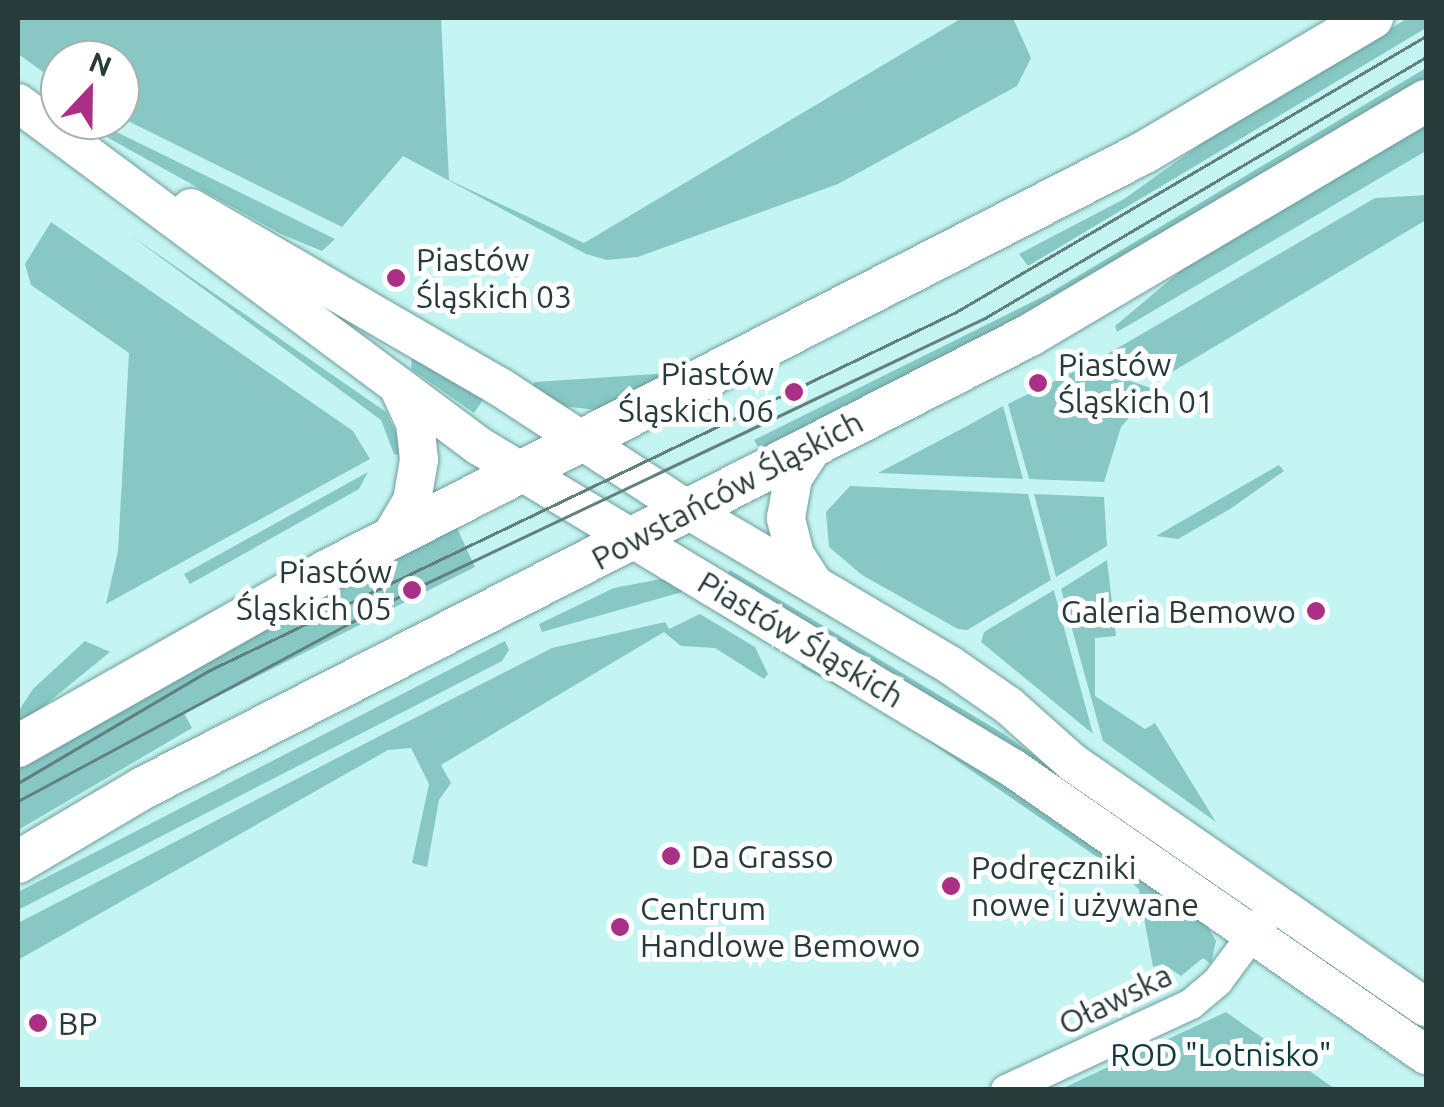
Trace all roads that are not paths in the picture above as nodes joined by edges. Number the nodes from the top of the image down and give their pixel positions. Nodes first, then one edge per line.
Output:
1 (1372, 18) edge
2 (1426, 101) edge
3 (18, 103) edge
4 (84, 148) junction
5 (399, 389) junction
6 (583, 440) junction
7 (816, 442) junction
8 (517, 472) junction
9 (688, 510) junction
10 (390, 538) junction
11 (632, 541) junction
12 (816, 586) junction
13 (18, 746) edge
14 (18, 862) edge
15 (1275, 904) junction
16 (1252, 936) junction
17 (1426, 1007) edge
18 (1426, 1055) edge
19 (1006, 1090) edge

1 - 6 main road
2 - 7 main road, Powstańców Śląskich
3 - 4 street, Piastów Śląskich
4 - 5 street, Piastów Śląskich
4 - 6 street, Piastów Śląskich
5 - 8 street, Piastów Śląskich
5 - 10 street
6 - 8 main road
6 - 9 street, Piastów Śląskich
7 - 9 main road, Powstańców Śląskich
7 - 12 street
8 - 10 main road
8 - 11 street, Piastów Śląskich
9 - 11 main road, Powstańców Śląskich
9 - 12 street, Piastów Śląskich
10 - 13 main road
11 - 14 main road, Powstańców Śląskich
11 - 16 street, Piastów Śląskich
12 - 15 street, Piastów Śląskich
15 - 16 street, Oławska
15 - 17 street, Piastów Śląskich
16 - 18 street, Piastów Śląskich
16 - 19 street, Oławska

